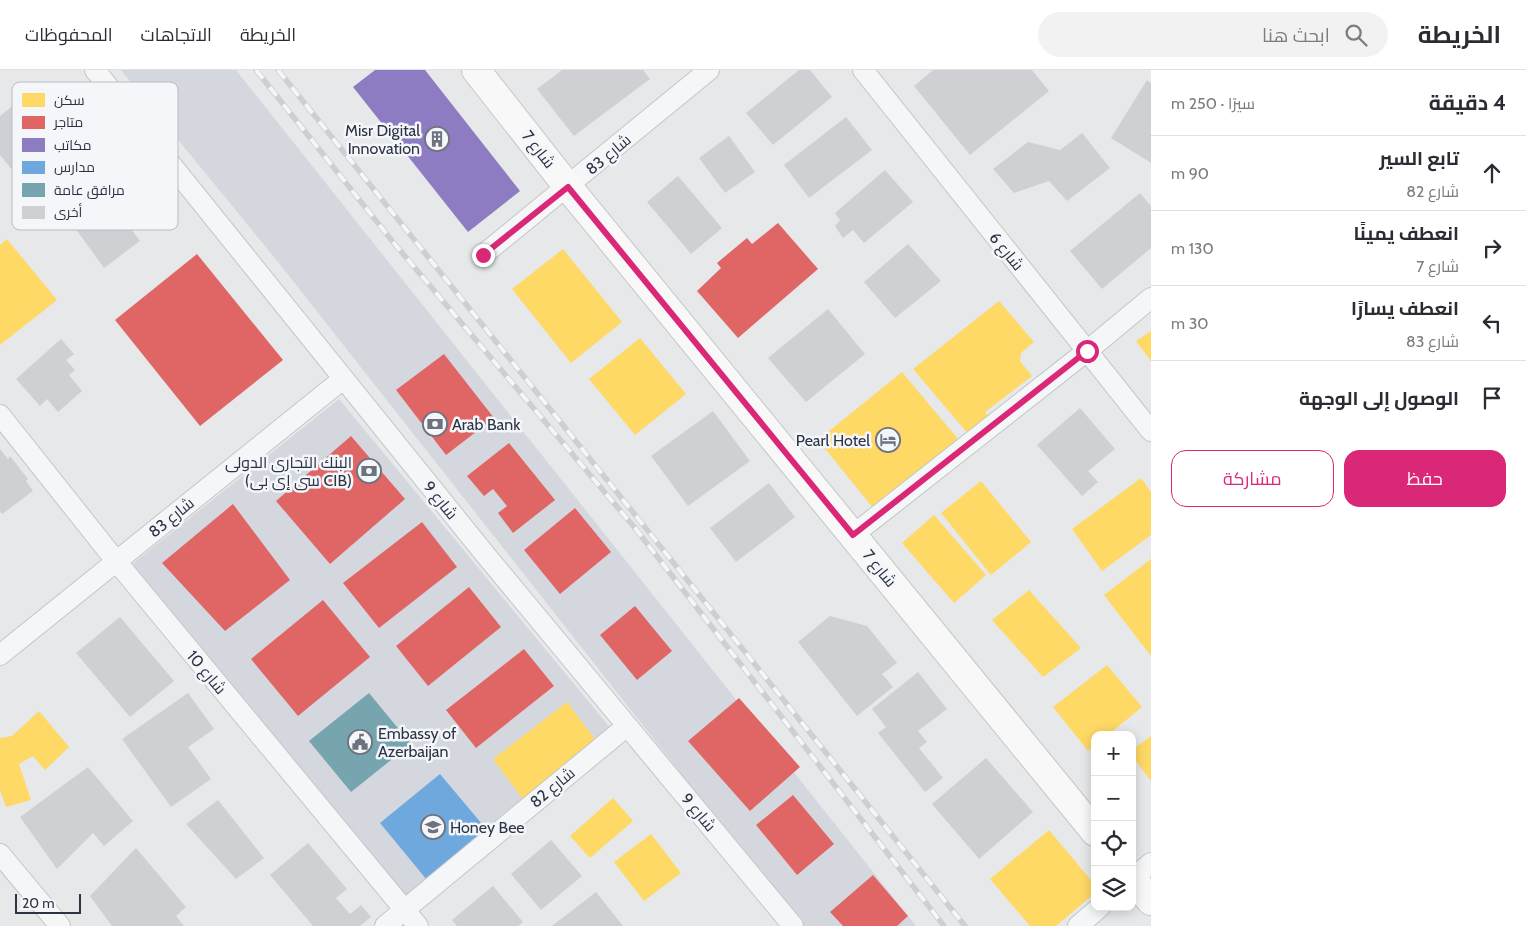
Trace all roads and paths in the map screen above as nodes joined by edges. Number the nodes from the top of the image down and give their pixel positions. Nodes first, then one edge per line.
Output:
1 (95, 70) edge
2 (476, 70) edge
3 (709, 70) edge
4 (863, 70) edge
5 (105, 82) edge
6 (178, 173) edge
7 (568, 187) junction
8 (483, 255) dead end
9 (1151, 298) edge
10 (1087, 351) junction
11 (343, 379) junction
12 (0, 415) edge
13 (1151, 431) edge
14 (853, 535) junction
15 (116, 561) junction
16 (0, 655) edge
17 (627, 726) junction
18 (1091, 827) edge
19 (0, 854) edge
20 (1151, 863) edge
21 (1136, 876) edge
22 (1136, 884) edge
23 (1151, 901) edge
24 (404, 910) junction
25 (1095, 911) edge
26 (60, 926) edge
27 (385, 926) edge
28 (418, 926) edge
29 (793, 926) edge
30 (1078, 926) edge

1 - 5 street, شارع 9
2 - 7 street, شارع 7
3 - 7 street, شارع 83
4 - 10 street, شارع 6
6 - 11 street, شارع 9
7 - 8 street, شارع 83
7 - 14 street, شارع 7
9 - 10 street
10 - 13 street, شارع 6
10 - 14 street
11 - 15 street, شارع 83
11 - 17 street, شارع 9
12 - 15 street, شارع 10
14 - 18 street, شارع 7
15 - 16 street, شارع 83
15 - 24 street, شارع 10
17 - 24 street, شارع 82
17 - 29 street, شارع 9
19 - 26 street
20 - 21 street
22 - 23 street
24 - 27 street, شارع 82
24 - 28 street, شارع 10
25 - 30 street

